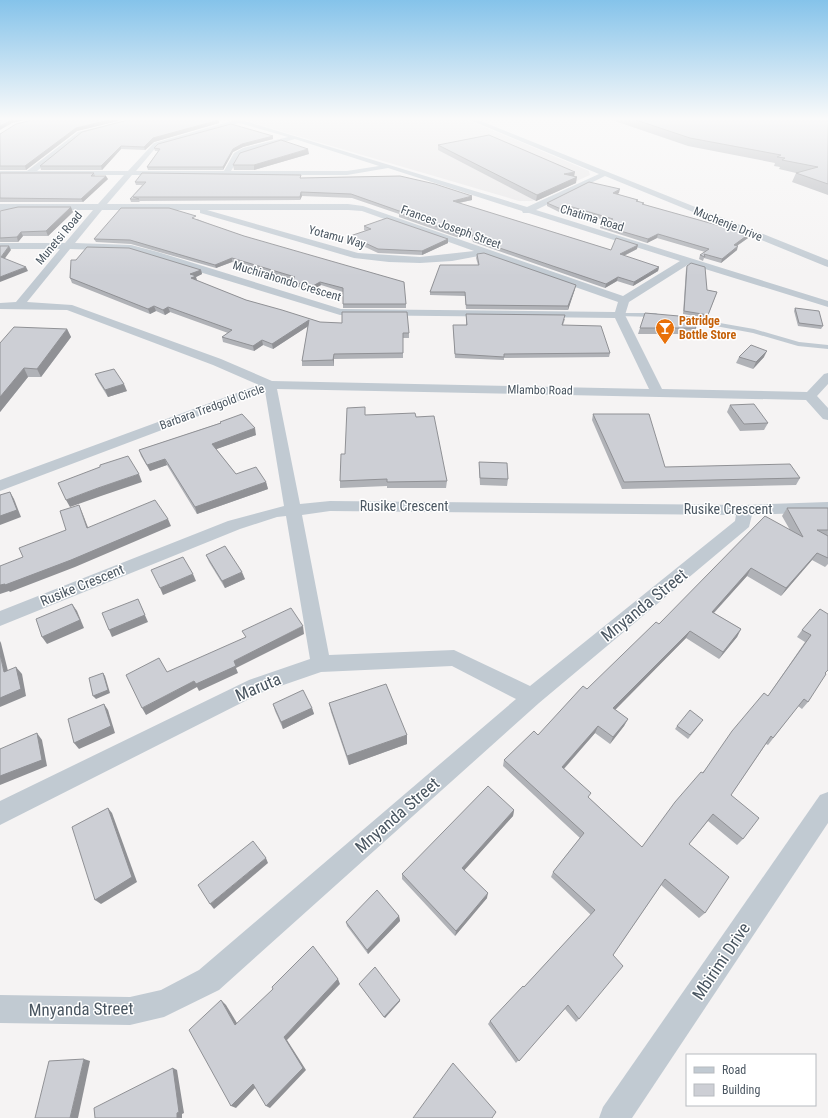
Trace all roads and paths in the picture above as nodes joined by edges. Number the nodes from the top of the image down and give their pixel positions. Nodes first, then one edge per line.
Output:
1 (353, 172) edge
2 (405, 172) edge
3 (600, 172) edge
4 (0, 173) edge
5 (29, 173) joint
6 (130, 173) junction
7 (226, 173) joint
8 (604, 174) junction
9 (188, 206) junction
10 (100, 207) junction
11 (0, 208) edge
12 (526, 210) junction
13 (0, 246) edge
14 (68, 246) junction
15 (483, 252) junction
16 (688, 260) junction
17 (828, 264) edge
18 (624, 300) junction
19 (828, 304) edge
20 (19, 305) junction
21 (0, 306) edge
22 (620, 315) junction
23 (662, 316) edge
24 (675, 318) edge
25 (828, 347) edge
26 (828, 377) edge
27 (270, 385) junction
28 (658, 393) junction
29 (810, 396) junction
30 (828, 416) edge
31 (0, 486) edge
32 (828, 507) edge
33 (293, 510) junction
34 (744, 510) junction
35 (0, 618) edge
36 (321, 664) junction
37 (532, 697) junction
38 (828, 803) edge
39 (0, 813) edge
40 (0, 1009) edge
41 (614, 1118) edge

1 - 7 street
2 - 12 street, Chatima Road
3 - 8 street, Muchenje Drive
4 - 5 street
5 - 6 street
6 - 7 street
6 - 10 street, Munetsi Road
8 - 12 street
8 - 17 street, Muchenje Drive
9 - 10 street, Frances Joseph Street
9 - 15 street, Frances Joseph Street
9 - 15 street, Yotamu Way
10 - 11 street, Frances Joseph Street
10 - 14 street, Munetsi Road
12 - 16 street, Chatima Road
13 - 14 street, Muchirahondo Crescent
14 - 20 street, Munetsi Road
14 - 22 street, Muchirahondo Crescent
15 - 18 street, Frances Joseph Street
16 - 18 street
16 - 19 street, Chatima Road
18 - 22 street
20 - 21 street, Barbara Tredgold Circle
20 - 27 street, Barbara Tredgold Circle
22 - 23 lane
22 - 28 street
24 - 25 lane
26 - 29 street
27 - 28 street, Mlambo Road
27 - 31 street, Barbara Tredgold Circle
27 - 33 street
28 - 29 street, Mlambo Road
29 - 30 street
32 - 34 street, Rusike Crescent
33 - 34 street, Rusike Crescent
33 - 35 street, Rusike Crescent
33 - 36 street
34 - 37 street, Mnyanda Street
36 - 37 street, Maruta
36 - 39 street, Maruta
37 - 40 street, Mnyanda Street
38 - 41 street, Mbirimi Drive

